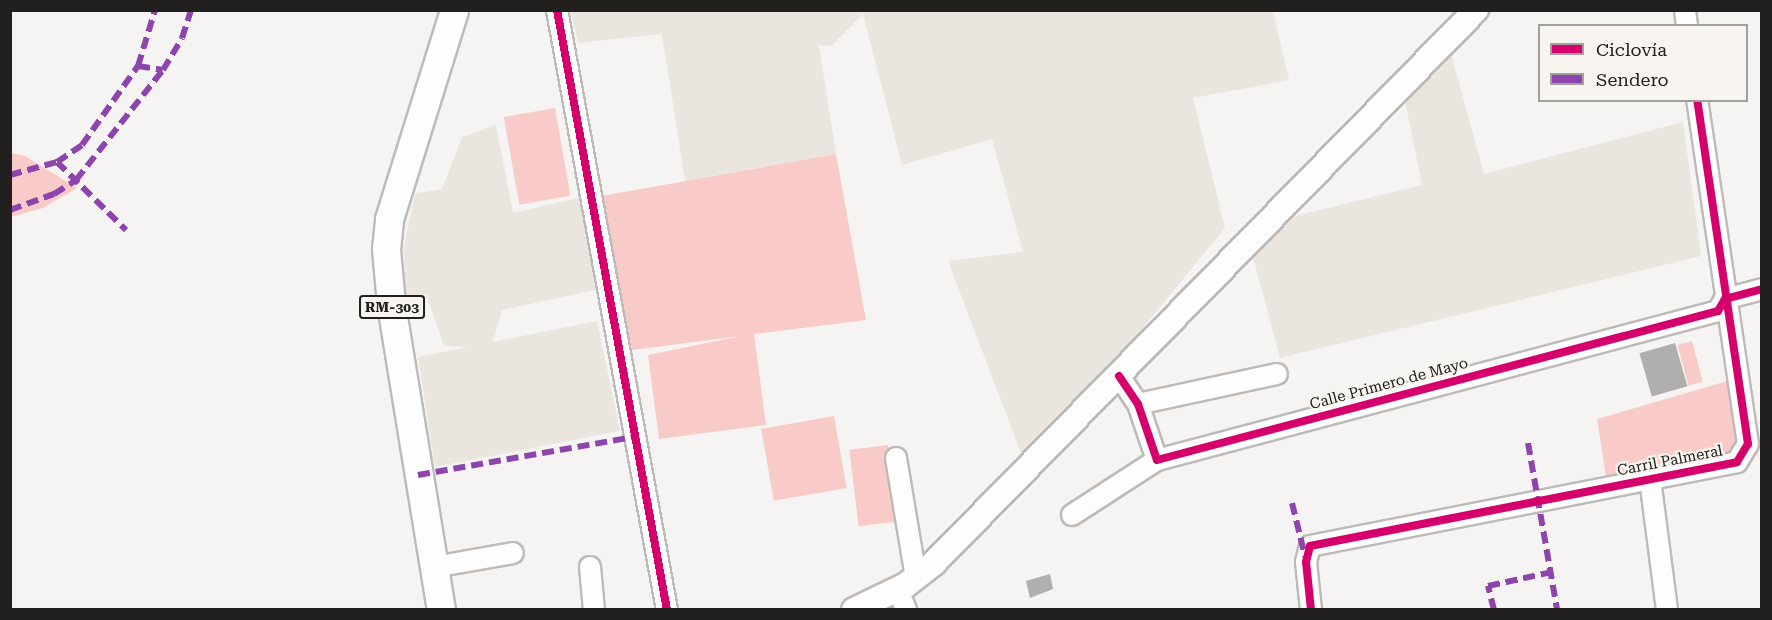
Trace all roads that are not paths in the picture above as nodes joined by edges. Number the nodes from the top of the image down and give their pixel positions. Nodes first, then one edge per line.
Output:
1 (454, 10) edge
2 (557, 10) edge
3 (1476, 10) edge
4 (1697, 102) edge
5 (1761, 289) edge
6 (1721, 305) junction
7 (1277, 374) dead end
8 (1119, 376) junction
9 (1138, 404) junction
10 (896, 458) dead end
11 (1157, 460) junction
12 (1650, 479) junction
13 (1072, 515) dead end
14 (513, 553) dead end
15 (434, 567) junction
16 (590, 567) dead end
17 (907, 592) edge
18 (441, 609) edge
19 (594, 609) edge
20 (667, 609) edge
21 (854, 609) edge
22 (1311, 609) edge
23 (1667, 609) edge

1 - 15 highway, RM-303
2 - 20 street
3 - 8 main road
4 - 6 street, Carril Palmeral
5 - 6 street, Calle Primero de Mayo
6 - 11 street, Calle Primero de Mayo
6 - 12 street, Carril Palmeral
7 - 9 street
8 - 9 street
8 - 17 main road
9 - 11 street
10 - 17 street
11 - 13 street, Calle Primero de Mayo
12 - 22 street, Carril Palmeral
12 - 23 street
14 - 15 street
15 - 18 highway, RM-303
16 - 19 street
17 - 21 main road

